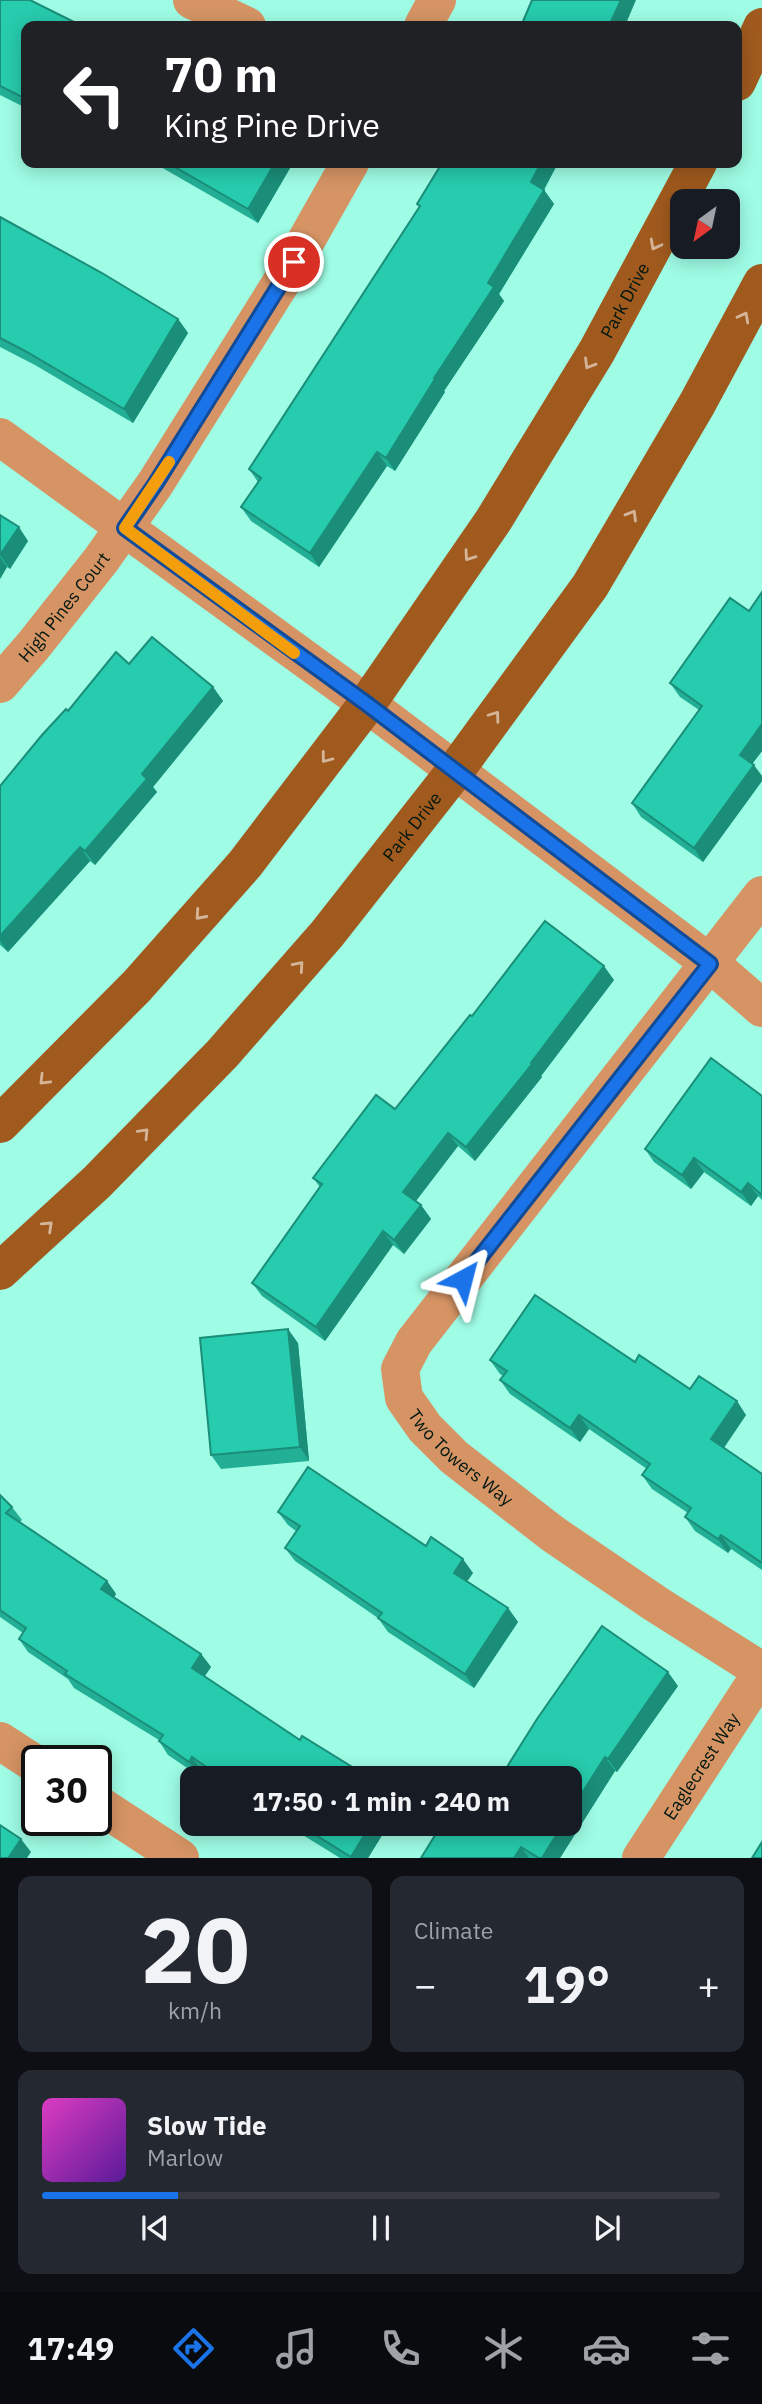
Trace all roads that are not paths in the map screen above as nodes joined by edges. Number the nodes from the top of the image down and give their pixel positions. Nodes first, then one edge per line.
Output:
1 (192, 0) edge
2 (437, 0) edge
3 (236, 21) edge
4 (426, 21) edge
5 (762, 27) edge
6 (742, 71) edge
7 (347, 168) edge
8 (695, 168) edge
9 (762, 283) edge
10 (0, 437) edge
11 (125, 528) junction
12 (0, 684) edge
13 (367, 704) junction
14 (455, 771) junction
15 (762, 895) edge
16 (710, 964) junction
17 (762, 1008) edge
18 (0, 1124) edge
19 (0, 1271) edge
20 (762, 1672) edge
21 (0, 1741) edge
22 (21, 1755) edge
23 (112, 1813) edge
24 (180, 1858) edge
25 (641, 1858) edge

1 - 3 street
2 - 4 street
5 - 6 main road
7 - 11 street, High Pines Court
8 -> 13 main road, Park Drive
14 -> 9 main road, Park Drive
10 - 11 street
11 - 12 street, High Pines Court
11 - 13 street
13 - 14 street
13 -> 18 main road, Park Drive
14 - 16 street
19 -> 14 main road, Park Drive
15 - 16 street, Two Towers Way
16 - 17 street
16 - 20 street, Two Towers Way
20 - 25 street, Eaglecrest Way
21 - 22 street
23 - 24 street

